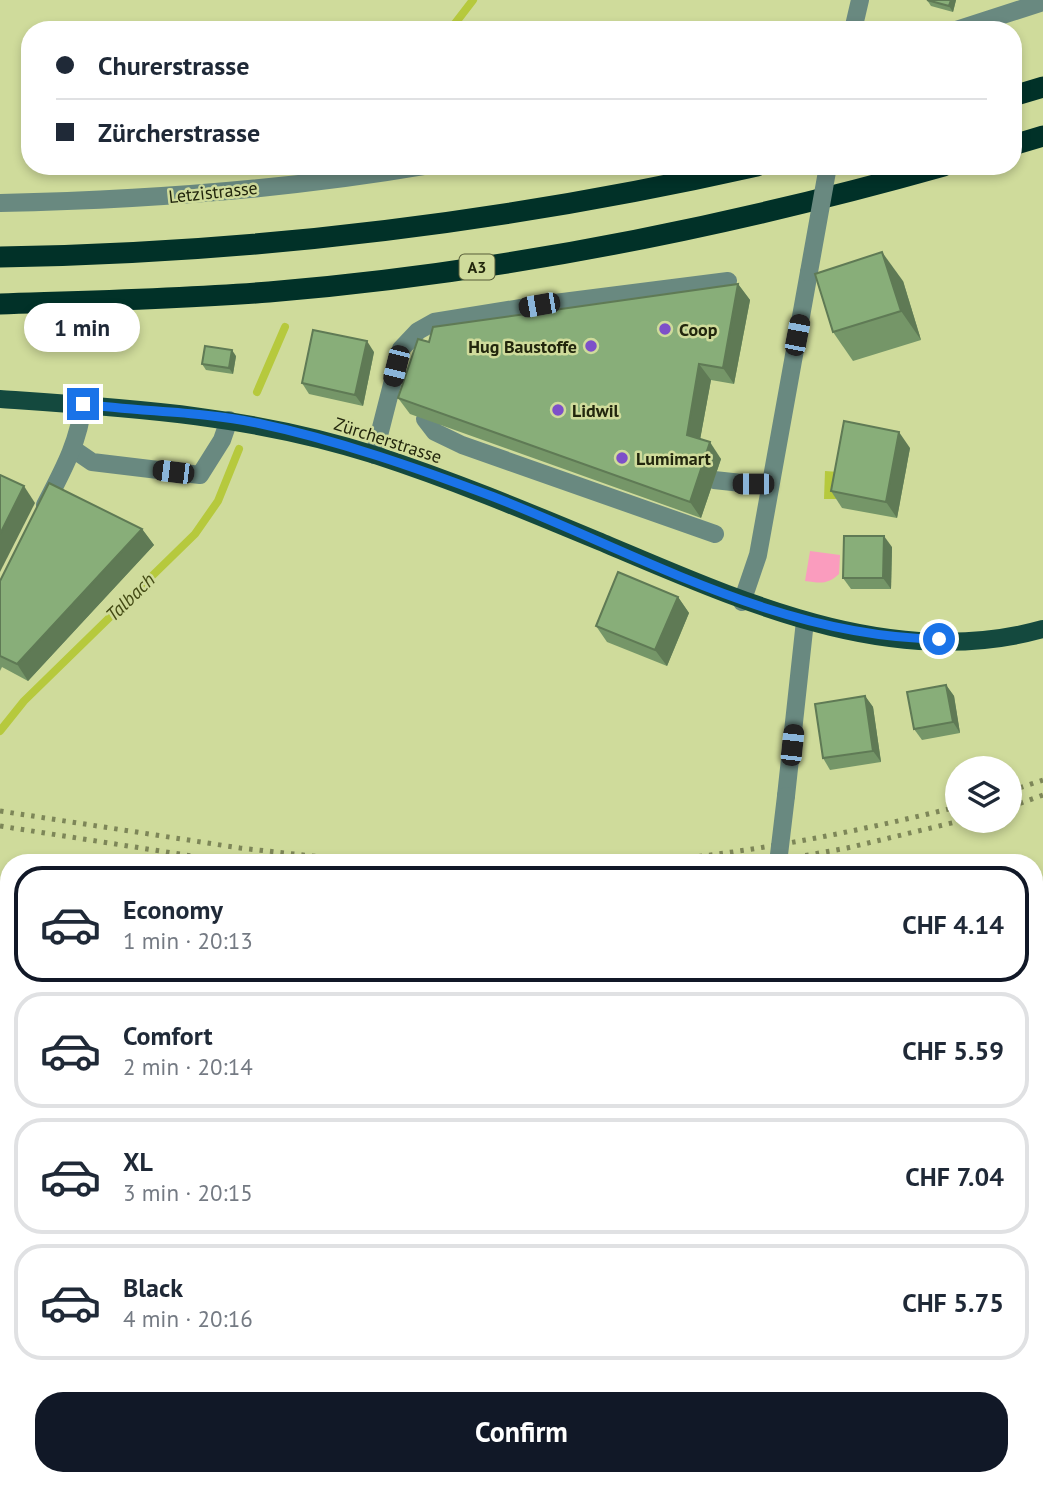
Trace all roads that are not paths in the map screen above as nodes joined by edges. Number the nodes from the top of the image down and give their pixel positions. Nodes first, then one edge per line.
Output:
1 (860, 0) edge
2 (1043, 2) edge
3 (855, 21) edge
4 (984, 21) edge
5 (1043, 87) edge
6 (1022, 93) edge
7 (1043, 136) edge
8 (1022, 142) edge
9 (374, 175) edge
10 (713, 175) edge
11 (826, 175) edge
12 (908, 175) edge
13 (0, 203) edge
14 (0, 257) edge
15 (728, 281) dead end
16 (0, 304) edge
17 (0, 399) edge
18 (83, 404) junction
19 (425, 419) edge
20 (229, 420) junction
21 (73, 449) junction
22 (374, 455) junction
23 (714, 480) dead end
24 (769, 486) junction
25 (37, 522) edge
26 (715, 534) dead end
27 (742, 601) junction
28 (805, 621) junction
29 (1043, 629) edge
30 (779, 854) edge

1 - 3 street
2 - 4 street
5 - 6 highway
7 - 8 highway
9 - 13 street, Letzistrasse
10 - 14 highway
11 - 24 street, bridge
12 - 16 highway, A3
15 - 22 street
17 - 18 main road, Zürcherstrasse
18 - 20 main road, Zürcherstrasse
18 - 21 street
19 - 26 street
20 - 21 street
20 - 22 main road, Zürcherstrasse
21 - 25 street
22 - 27 main road, Zürcherstrasse
23 - 24 street
24 - 27 street
27 - 28 main road, Zürcherstrasse
28 - 29 main road, Zürcherstrasse
28 - 30 street, bridge

